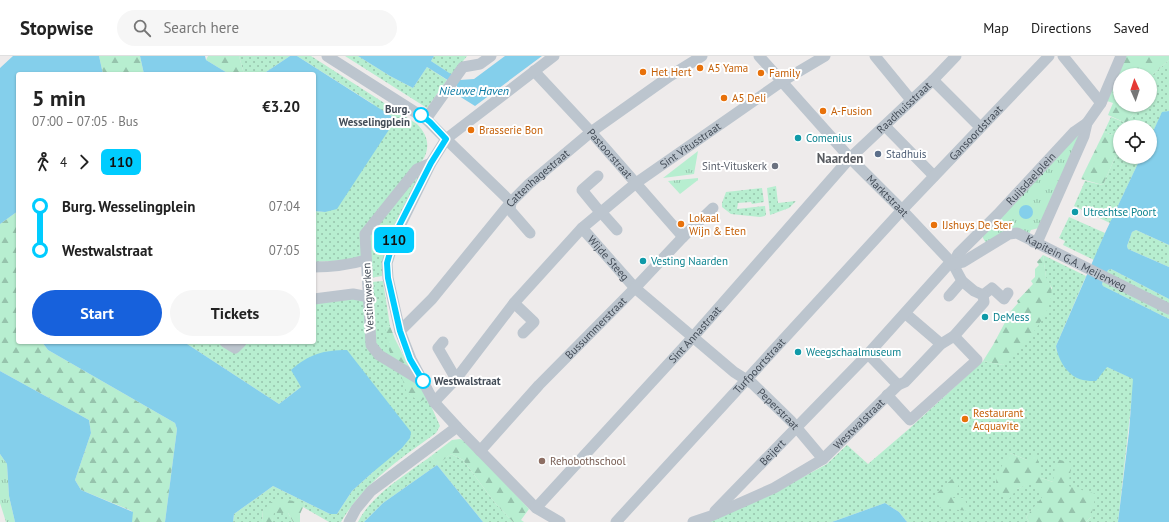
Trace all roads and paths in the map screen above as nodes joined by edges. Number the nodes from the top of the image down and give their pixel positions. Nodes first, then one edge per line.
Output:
1 (326, 56) edge
2 (491, 56) edge
3 (554, 56) edge
4 (702, 56) edge
5 (759, 56) edge
6 (825, 56) edge
7 (875, 56) edge
8 (956, 56) edge
9 (1049, 56) edge
10 (1063, 56) edge
11 (1121, 56) edge
12 (534, 71) junction
13 (933, 80) junction
14 (781, 82) junction
15 (911, 100) junction
16 (1101, 103) junction
17 (426, 119) junction
18 (1087, 123) junction
19 (885, 126) junction
20 (980, 127) junction
21 (592, 132) junction
22 (446, 139) junction
23 (850, 158) junction
24 (431, 163) junction
25 (598, 176) dead end
26 (934, 176) junction
27 (636, 183) junction
28 (511, 202) junction
29 (714, 208) dead end
30 (902, 210) junction
31 (601, 212) junction
32 (582, 228) junction
33 (617, 230) dead end
34 (530, 233) dead end
35 (683, 237) junction
36 (976, 237) junction
37 (1033, 242) junction
38 (983, 249) junction
39 (366, 260) junction
40 (958, 263) junction
41 (316, 267) edge
42 (962, 281) junction
43 (635, 288) junction
44 (1008, 293) dead end
45 (949, 296) dead end
46 (978, 296) junction
47 (316, 298) edge
48 (369, 298) junction
49 (514, 303) junction
50 (1169, 309) edge
51 (906, 314) junction
52 (400, 331) junction
53 (523, 333) dead end
54 (954, 336) junction
55 (693, 337) junction
56 (443, 342) dead end
57 (228, 344) edge
58 (239, 344) edge
59 (941, 344) junction
60 (868, 354) junction
61 (456, 379) junction
62 (745, 380) junction
63 (424, 382) junction
64 (898, 385) junction
65 (887, 395) junction
66 (434, 402) junction
67 (456, 427) junction
68 (797, 428) junction
69 (480, 451) junction
70 (823, 459) junction
71 (536, 508) junction
72 (711, 516) junction
73 (349, 522) edge
74 (560, 522) edge
75 (616, 522) edge
76 (692, 522) edge

1 - 17 street
2 - 17 street
3 - 12 street
4 - 21 street, Cattenhagestraat
5 - 14 street, Marktstraat
6 - 14 street, Sint Vitusstraat
7 - 15 street
8 - 13 street, Raadhuisstraat
9 - 20 street, Gansoordstraat
10 - 16 street
11 - 16 street, Ruijsdaelplein
12 - 21 street, Pastoorstraat
12 - 22 street
13 - 15 street, Raadhuisstraat
13 - 20 street
14 - 23 street, Marktstraat
14 - 27 street, Sint Vitusstraat
15 - 19 street, Raadhuisstraat
16 - 18 street, Ruijsdaelplein
17 - 22 street
18 - 36 street, Ruijsdaelplein
18 - 37 street, Ruijsdaelplein
19 - 23 street, Raadhuisstraat
19 - 26 street
20 - 26 street, Gansoordstraat
21 - 27 street, Pastoorstraat
21 - 28 street, Cattenhagestraat
22 - 24 street
22 - 28 street
23 - 30 street, Marktstraat
23 - 55 street, Sint Annastraat
24 - 39 street, Vestingwerken
24 - 52 street
25 - 31 street
26 - 30 street, Gansoordstraat
27 - 31 street, Sint Vitusstraat
27 - 35 street, Pastoorstraat
28 - 34 street
28 - 52 street, Cattenhagestraat
29 - 35 street, Bussummerstraat
30 - 40 street, Marktstraat
30 - 62 street, Turfpoortstraat
31 - 32 street, Sint Vitusstraat
31 - 33 street
32 - 43 street, Wijde Steeg
32 - 49 street, Sint Vitusstraat
35 - 43 street, Bussummerstraat
36 - 38 street
36 - 40 street, Ruijsdaelplein
37 - 38 street, Kapitein G.A. Meijerweg
37 - 50 street, Kapitein G.A. Meijerweg
38 - 40 street, Kapitein G.A. Meijerweg
39 - 41 street
39 - 48 street, Vestingwerken
40 - 42 street, Marktstraat
40 - 51 street, Beijert
42 - 45 street
42 - 46 street
43 - 55 street, Peperstraat
43 - 69 street, Bussummerstraat
44 - 46 street, Westwalstraat
46 - 54 street, Westwalstraat
47 - 48 street
48 - 63 street, Vestingwerken
49 - 53 street
49 - 61 street, Sint Vitusstraat
51 - 59 street
51 - 60 street, Beijert
52 - 63 street
54 - 59 street, Westwalstraat
54 - 65 street
55 - 62 street, Peperstraat
55 - 71 street, Sint Annastraat
56 - 61 street
57 - 58 street
59 - 64 street, Westwalstraat
60 - 64 street
60 - 68 street, Beijert
61 - 66 street, Sint Vitusstraat
62 - 68 street, Peperstraat
62 - 75 street, Turfpoortstraat
63 - 66 street
64 - 65 street, Westwalstraat
65 - 70 street, Westwalstraat
66 - 67 street
67 - 69 street
67 - 73 street
68 - 70 street, Peperstraat
68 - 72 street, Beijert
69 - 71 street
70 - 72 street, Westwalstraat
71 - 74 street
72 - 76 street, Westwalstraat

